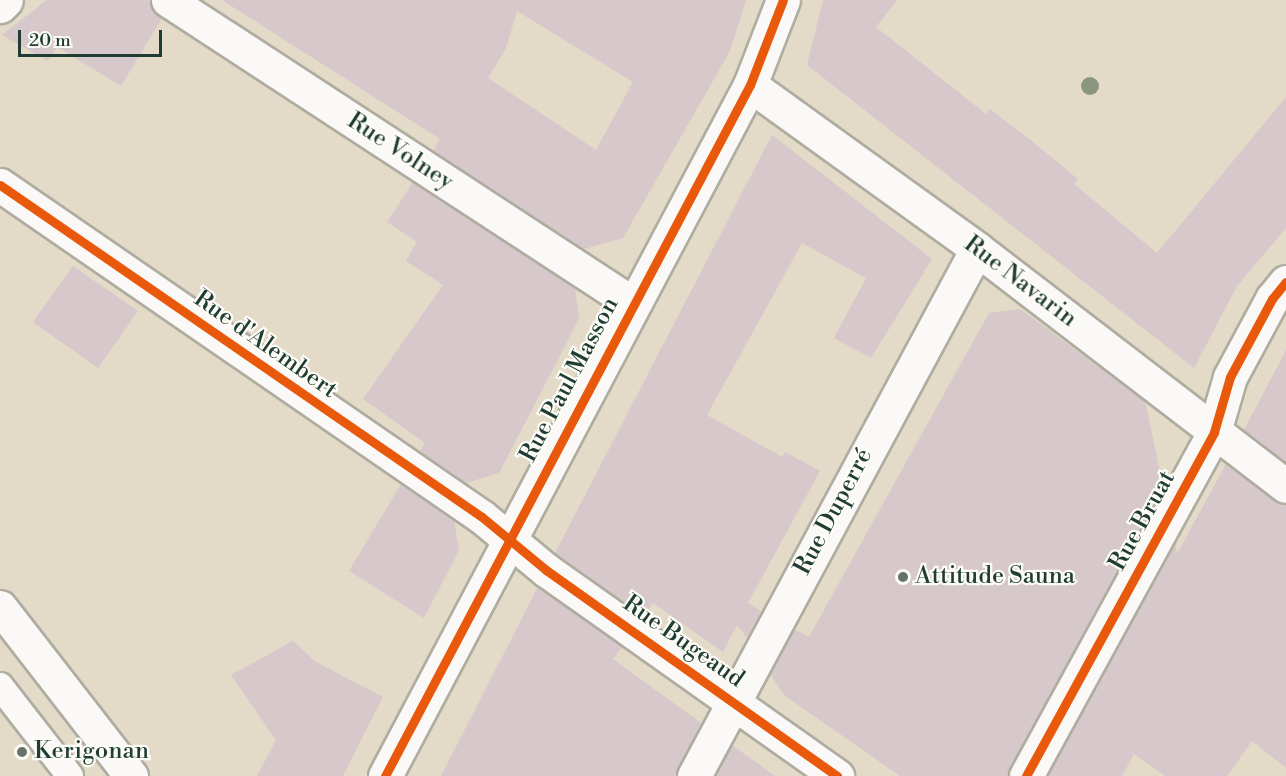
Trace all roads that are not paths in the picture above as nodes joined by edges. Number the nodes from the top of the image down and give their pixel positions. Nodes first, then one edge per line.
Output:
1 (6, 0) edge
2 (168, 0) edge
3 (783, 0) edge
4 (0, 6) edge
5 (750, 85) junction
6 (0, 185) edge
7 (977, 249) junction
8 (1286, 282) edge
9 (632, 303) junction
10 (1214, 432) junction
11 (1286, 486) edge
12 (507, 538) junction
13 (0, 607) edge
14 (0, 686) edge
15 (733, 701) junction
16 (70, 776) edge
17 (131, 776) edge
18 (385, 776) edge
19 (694, 776) edge
20 (837, 776) edge
21 (1026, 776) edge

1 - 4 street
2 - 9 street, Rue Volney
3 - 5 street, Rue Paul Masson
5 - 7 street, Rue Navarin
5 - 9 street, Rue Paul Masson
6 - 12 street, Rue d'Alembert
7 - 10 street, Rue Navarin
7 - 15 street, Rue Duperré
8 - 10 street, Rue Bruat
9 - 12 street, Rue Paul Masson
10 - 11 street, Rue Navarin
10 - 21 street, Rue Bruat
12 - 15 street, Rue Bugeaud
12 - 18 street, Rue Paul Masson
13 - 17 street
14 - 16 lane
15 - 19 street, Rue Duperré
15 - 20 street, Rue Bugeaud

